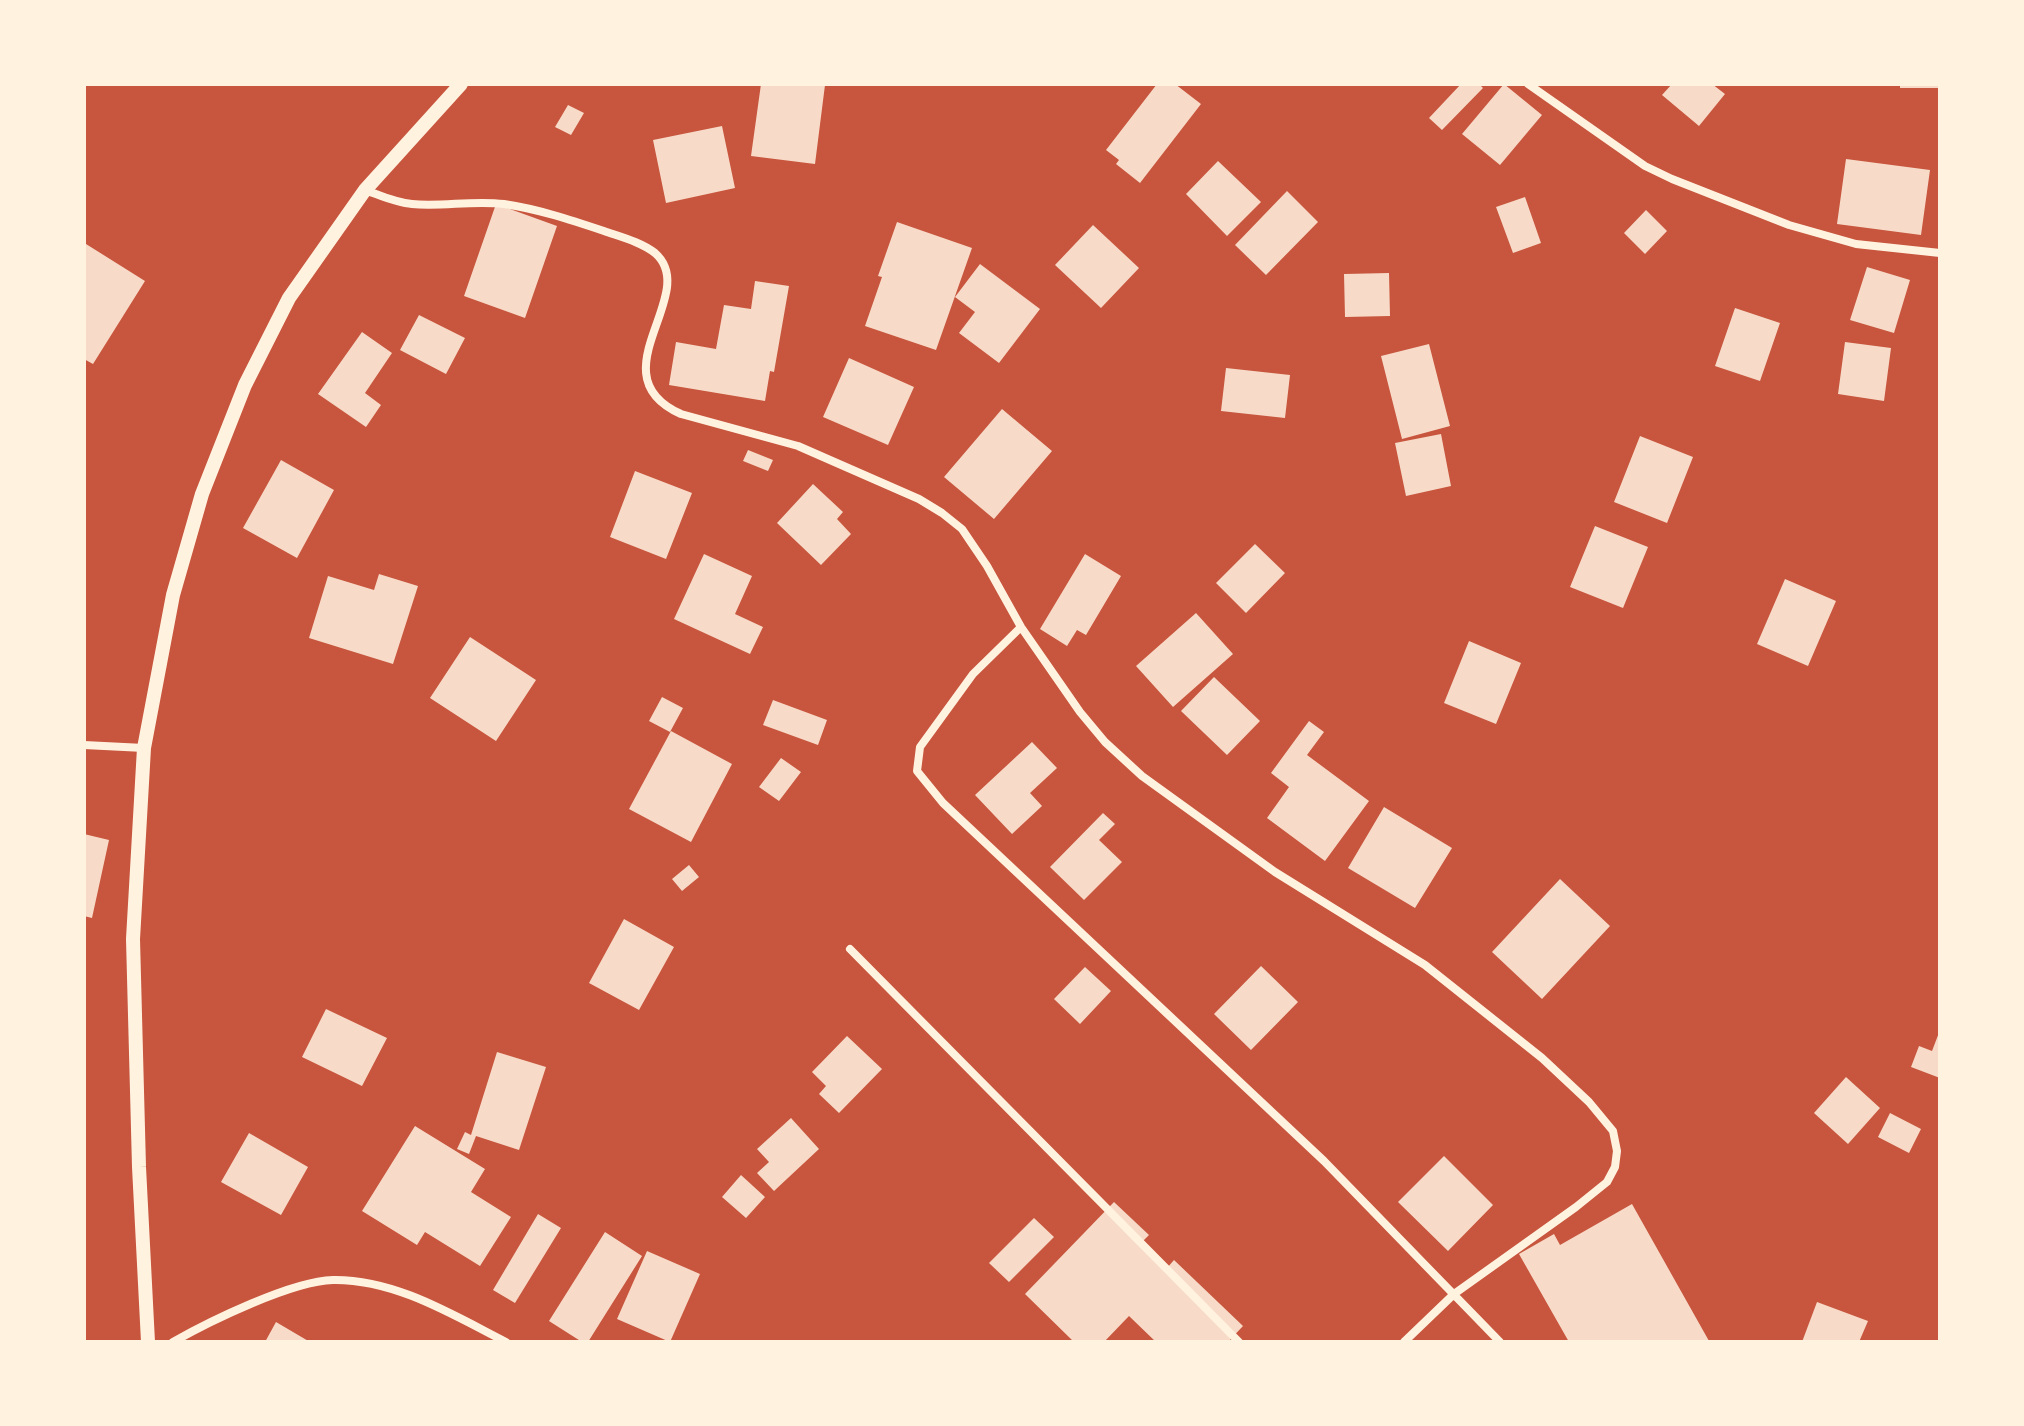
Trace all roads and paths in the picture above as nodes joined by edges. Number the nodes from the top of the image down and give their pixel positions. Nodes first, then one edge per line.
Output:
1 (461, 84) edge
2 (1528, 84) edge
3 (365, 190) junction
4 (1940, 253) edge
5 (1021, 627) junction
6 (84, 745) edge
7 (144, 748) junction
8 (850, 949) dead end
9 (1454, 1294) junction
10 (148, 1342) edge
11 (173, 1342) edge
12 (506, 1342) edge
13 (1239, 1342) edge
14 (1404, 1342) edge
15 (1500, 1342) edge

1 - 3 street
2 - 4 street
3 - 5 street
3 - 7 street
5 - 9 street
5 - 9 street
6 - 7 street
7 - 10 street
8 - 13 street
9 - 14 street
9 - 15 street
11 - 12 street

